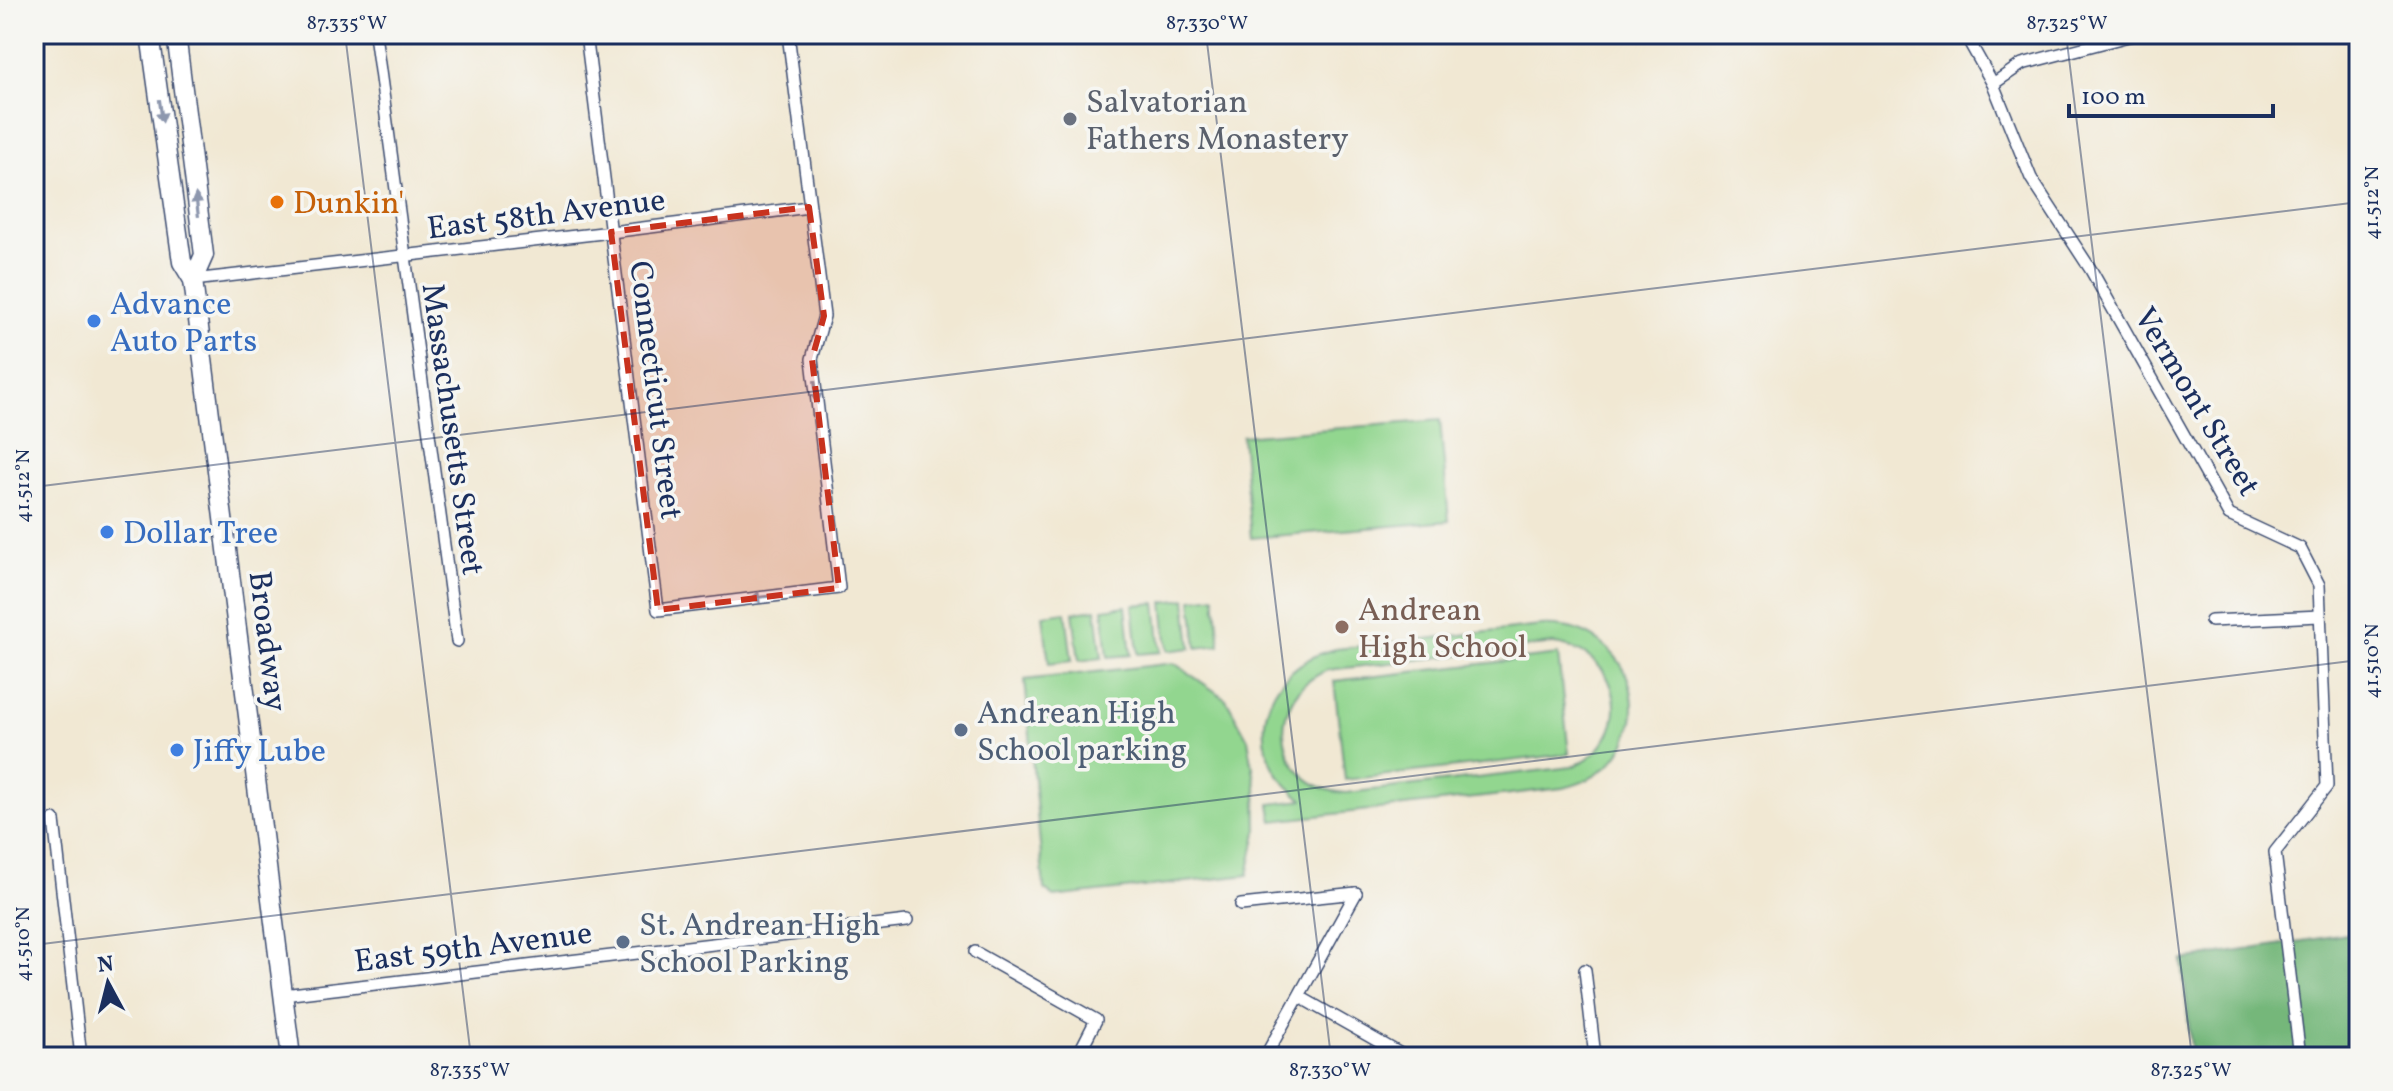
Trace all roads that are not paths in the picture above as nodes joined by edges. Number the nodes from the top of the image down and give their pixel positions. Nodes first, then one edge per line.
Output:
1 (150, 34) edge
2 (176, 34) edge
3 (375, 34) edge
4 (586, 34) edge
5 (788, 34) edge
6 (1965, 34) edge
7 (2136, 34) edge
8 (1993, 84) junction
9 (809, 207) junction
10 (611, 232) junction
11 (404, 256) junction
12 (193, 280) junction
13 (2320, 616) junction
14 (2211, 621) dead end
15 (457, 641) dead end
16 (54, 820) dead end
17 (1241, 905) dead end
18 (907, 921) dead end
19 (975, 952) dead end
20 (1585, 970) dead end
21 (283, 995) junction
22 (1300, 997) junction
23 (81, 1057) edge
24 (291, 1057) edge
25 (1077, 1057) edge
26 (1265, 1057) edge
27 (1406, 1057) edge
28 (1595, 1057) edge
29 (2300, 1057) edge

1 -> 12 main road, Broadway
12 -> 2 main road, Broadway
3 - 11 street, Massachusetts Street
4 - 10 street, Connecticut Street
5 - 9 street
6 - 8 street, Vermont Street
7 - 8 street
8 - 13 street, Vermont Street
9 - 10 street, East 58th Avenue
9 -> 10 street, Connecticut Street
10 - 11 street, East 58th Avenue
11 - 12 street, East 58th Avenue
11 - 15 street, Massachusetts Street
12 - 21 main road, Broadway
13 - 14 street
13 - 29 street, Vermont Street
16 - 23 street
17 - 22 street
18 - 21 street, East 59th Avenue
19 - 25 street
20 - 28 street
21 - 24 main road, Broadway
22 - 26 street
22 - 27 street

